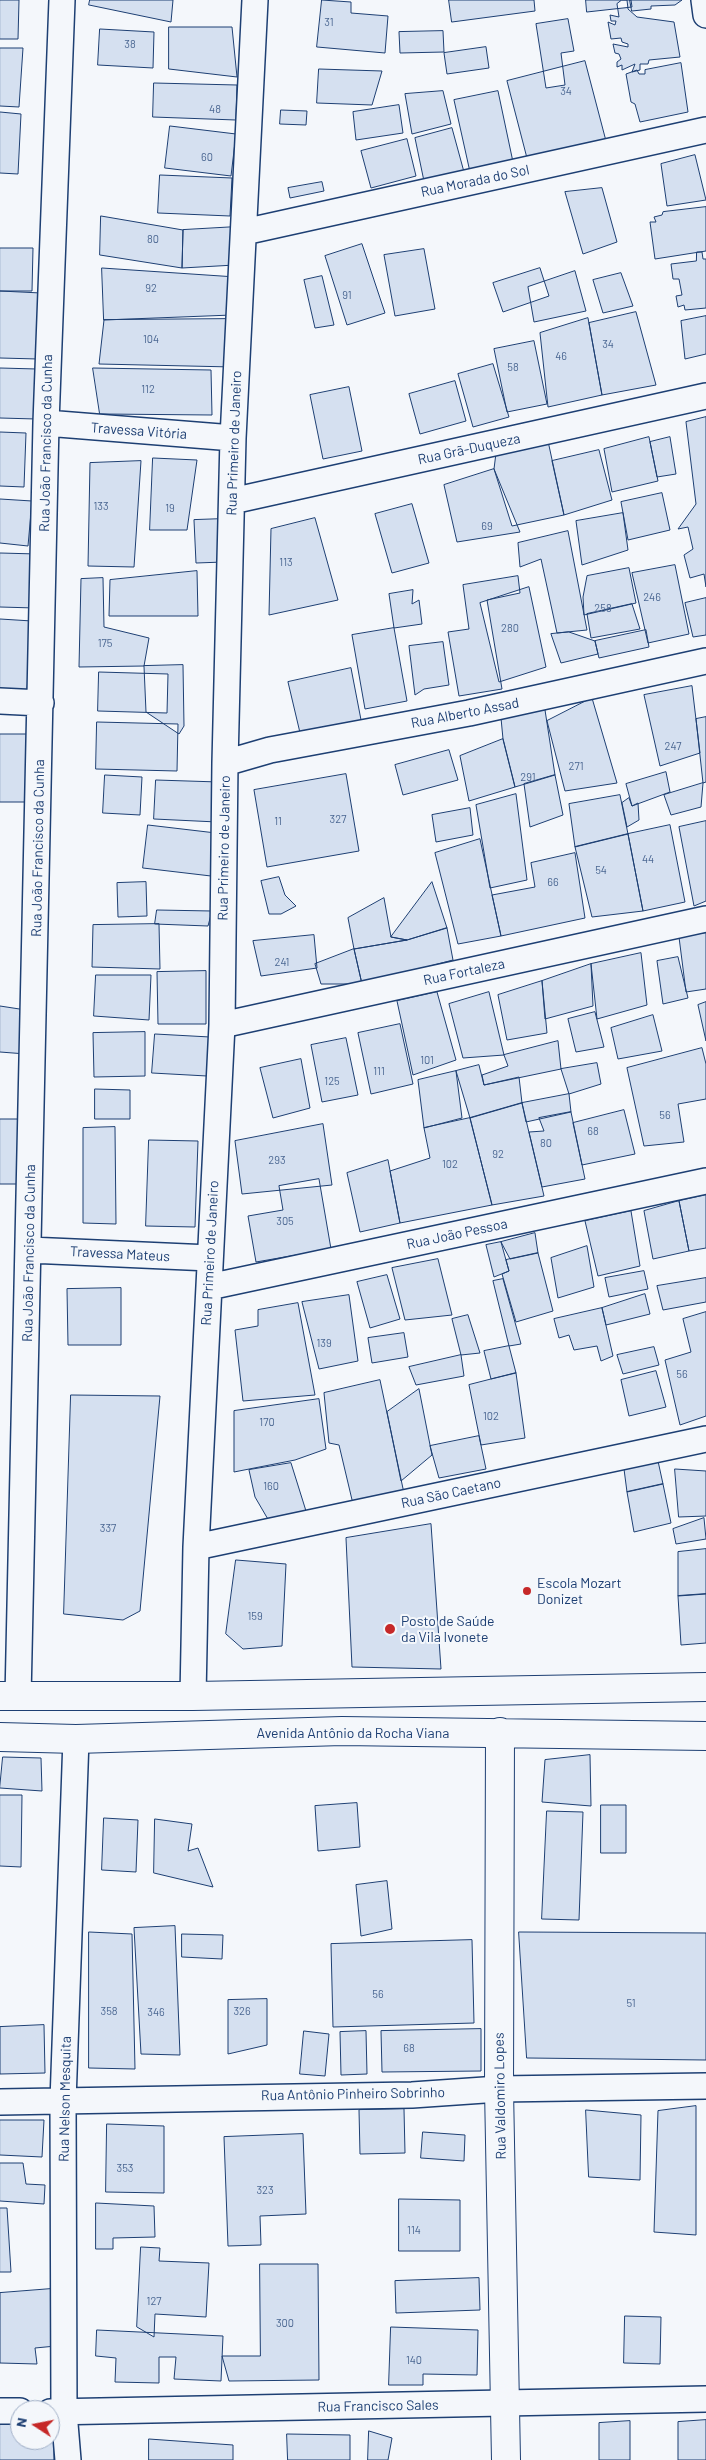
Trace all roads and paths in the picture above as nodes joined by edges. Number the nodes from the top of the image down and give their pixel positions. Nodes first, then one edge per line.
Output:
1 (62, 0) edge
2 (255, 0) edge
3 (704, 0) edge
4 (706, 15) edge
5 (706, 130) edge
6 (244, 232) junction
7 (706, 396) edge
8 (46, 424) junction
9 (233, 438) junction
10 (232, 501) junction
11 (706, 661) edge
12 (0, 701) edge
13 (41, 703) junction
14 (225, 763) junction
15 (706, 919) edge
16 (222, 1025) junction
17 (706, 1181) edge
18 (29, 1250) junction
19 (210, 1258) junction
20 (209, 1287) junction
21 (706, 1439) edge
22 (196, 1547) junction
23 (706, 1687) edge
24 (193, 1696) junction
25 (9, 1697) edge
26 (500, 1732) junction
27 (0, 1736) edge
28 (706, 1736) edge
29 (76, 1739) junction
30 (706, 2086) edge
31 (499, 2089) junction
32 (63, 2101) junction
33 (0, 2102) edge
34 (706, 2399) edge
35 (57, 2400) edge
36 (506, 2403) junction
37 (60, 2412) edge
38 (60, 2425) edge
39 (68, 2460) edge
40 (506, 2460) edge

1 - 8 street, Rua João Francisco da Cunha
2 - 6 street, Rua Primeiro de Janeiro
3 - 4 street
5 - 6 street, Rua Morada do Sol
6 - 9 street, Rua Primeiro de Janeiro
7 - 10 street, Rua Grã-Duqueza
8 - 9 street, Travessa Vitória
8 - 13 street, Rua João Francisco da Cunha
9 - 10 street, Rua Primeiro de Janeiro
10 - 14 street, Rua Primeiro de Janeiro
11 - 14 street, Rua Alberto Assad
12 - 13 street
13 - 18 street, Rua João Francisco da Cunha
14 - 16 street, Rua Primeiro de Janeiro
15 - 16 street, Rua Fortaleza
16 - 19 street, Rua Primeiro de Janeiro
17 - 20 street, Rua João Pessoa
18 - 19 street, Travessa Mateus
18 - 25 street, Rua João Francisco da Cunha
19 - 20 street, Rua Primeiro de Janeiro
20 - 22 street, Rua Primeiro de Janeiro
21 - 22 street, Rua São Caetano
22 - 24 street, Rua Primeiro de Janeiro
23 - 24 main road
24 - 25 main road
26 - 28 main road, Avenida Antônio da Rocha Viana
26 - 29 main road, Avenida Antônio da Rocha Viana
26 - 31 main road, Rua Valdomiro Lopes
27 - 29 main road, Avenida Antônio da Rocha Viana
29 - 32 street, Rua Nelson Mesquita
30 - 31 street, Rua Antônio Pinheiro Sobrinho
31 - 32 street, Rua Antônio Pinheiro Sobrinho
31 - 36 main road, Rua Valdomiro Lopes
32 - 33 street, Rua Antônio Pinheiro Sobrinho
32 - 35 street, Rua Nelson Mesquita
34 - 36 street, Rua Francisco Sales
36 - 37 street, Rua Francisco Sales
36 - 40 main road, Rua Valdomiro Lopes
38 - 39 street, Rua Nelson Mesquita

